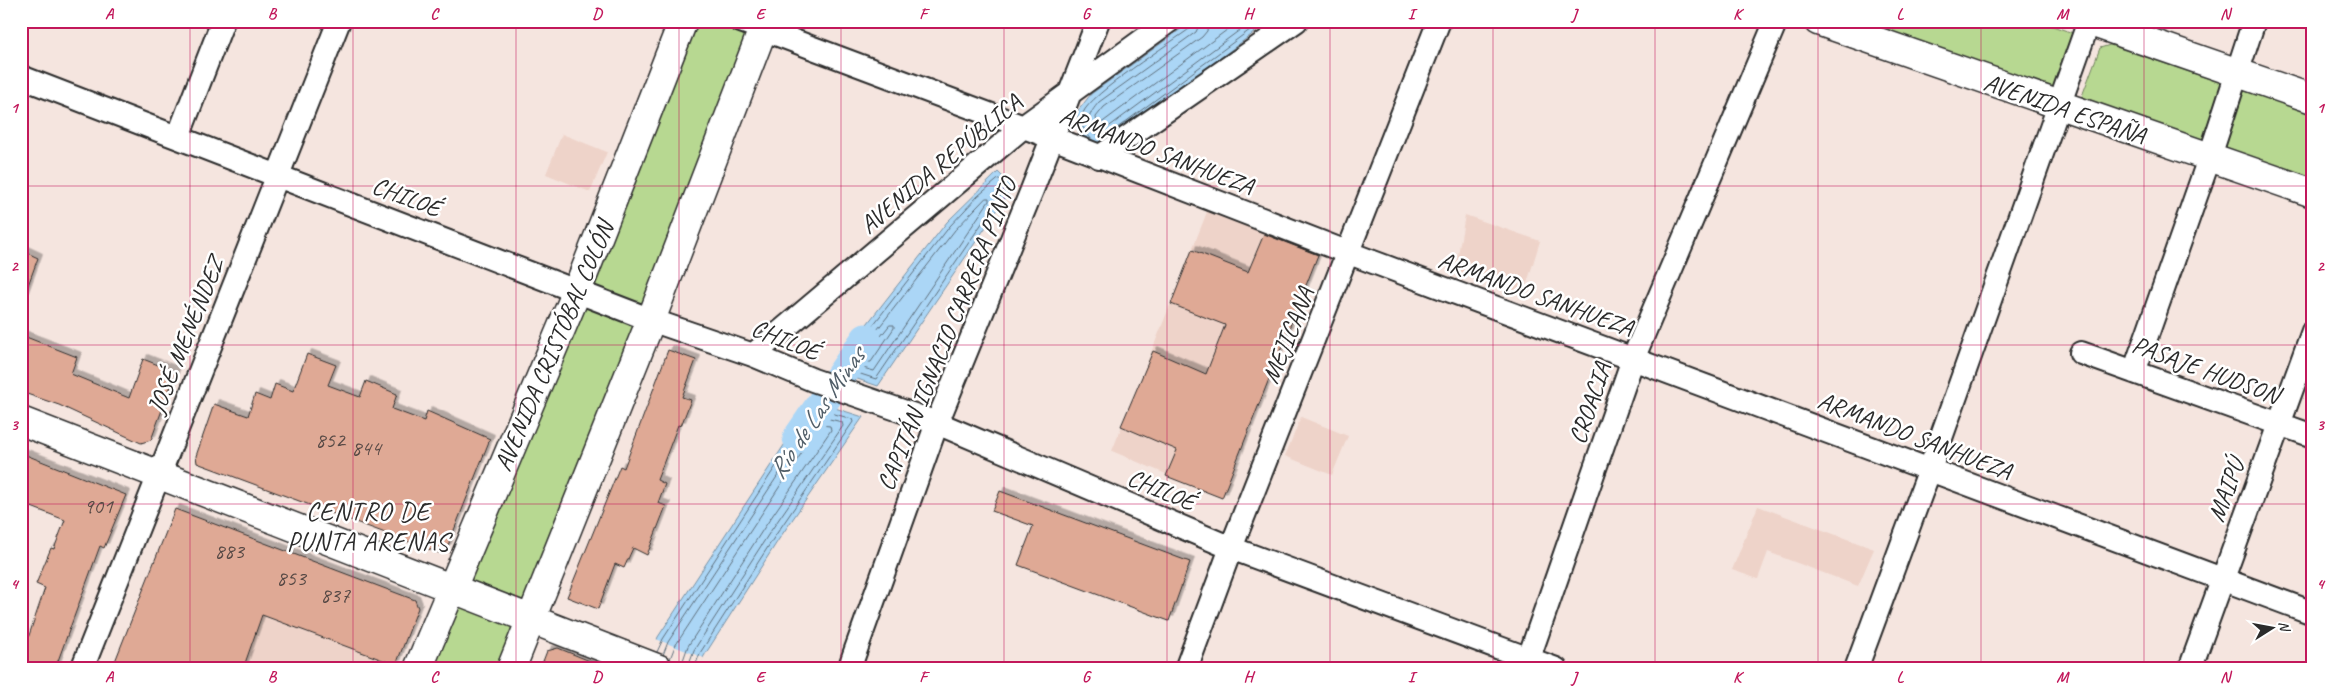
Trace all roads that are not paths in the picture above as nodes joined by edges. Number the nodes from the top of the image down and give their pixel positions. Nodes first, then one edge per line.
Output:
1 (223, 21) edge
2 (338, 21) edge
3 (683, 21) edge
4 (1098, 21) edge
5 (1169, 21) edge
6 (1296, 21) edge
7 (1439, 21) edge
8 (1776, 21) edge
9 (1818, 21) edge
10 (2088, 21) edge
11 (2254, 21) edge
12 (756, 24) edge
13 (2235, 72) junction
14 (21, 77) edge
15 (1073, 89) junction
16 (2313, 99) edge
17 (2060, 107) junction
18 (1023, 127) junction
19 (178, 137) junction
20 (1053, 138) junction
21 (1099, 158) junction
22 (2208, 158) junction
23 (278, 176) junction
24 (2313, 193) edge
25 (1349, 253) junction
26 (577, 291) junction
27 (652, 320) junction
28 (2313, 331) edge
29 (2082, 353) dead end
30 (753, 355) junction
31 (1633, 359) junction
32 (2134, 372) junction
33 (21, 421) edge
34 (937, 424) junction
35 (2278, 424) junction
36 (2313, 436) edge
37 (1930, 469) junction
38 (159, 474) junction
39 (1231, 548) junction
40 (2221, 579) junction
41 (451, 587) junction
42 (2313, 612) edge
43 (532, 618) junction
44 (1527, 664) edge
45 (82, 669) edge
46 (418, 669) edge
47 (511, 669) edge
48 (659, 669) edge
49 (849, 669) edge
50 (1186, 669) edge
51 (1556, 669) edge
52 (1856, 669) edge
53 (2190, 669) edge

1 - 19 street
2 - 23 street, JOSÉ MENÉNDEZ
3 - 26 main road, AVENIDA CRISTÓBAL COLÓN
4 - 15 street, CAPITÁN IGNACIO CARRERA PINTO
5 - 15 street, AVENIDA REPÚBLICA
6 - 21 street
7 - 25 street, MEJICANA
8 - 31 street, CROACIA
9 - 17 main road, AVENIDA ESPAÑA
10 - 13 main road
10 - 17 street
11 - 13 street
12 - 18 street, ARMANDO SANHUEZA
12 - 27 main road
13 - 16 main road
13 - 22 street
14 - 19 street, CHILOÉ
15 - 18 street, AVENIDA REPÚBLICA
15 - 20 street, CAPITÁN IGNACIO CARRERA PINTO
17 - 22 main road, AVENIDA ESPAÑA
17 - 37 street
18 - 20 street, ARMANDO SANHUEZA
18 - 30 street, AVENIDA REPÚBLICA
19 - 23 street, CHILOÉ
20 - 21 street, ARMANDO SANHUEZA
20 - 34 street, CAPITÁN IGNACIO CARRERA PINTO
21 - 25 street, ARMANDO SANHUEZA
22 - 24 main road, AVENIDA ESPAÑA
22 - 32 street
23 - 26 street, CHILOÉ
23 - 38 street, JOSÉ MENÉNDEZ
25 - 31 street, ARMANDO SANHUEZA
25 - 39 street, MEJICANA
26 - 27 street, CHILOÉ
26 - 41 main road, AVENIDA CRISTÓBAL COLÓN
27 - 30 street, CHILOÉ
27 - 43 main road
28 - 35 street, MAIPÚ
29 - 32 street, PASAJE HUDSON
30 - 34 street, CHILOÉ
31 - 37 street, ARMANDO SANHUEZA
31 - 44 street, CROACIA
32 - 35 street, PASAJE HUDSON
33 - 38 main road
34 - 39 street, CHILOÉ
34 - 49 street, CAPITÁN IGNACIO CARRERA PINTO
35 - 36 street, PASAJE HUDSON
35 - 40 street, MAIPÚ
37 - 40 street, ARMANDO SANHUEZA
37 - 52 street
38 - 41 main road
38 - 45 street, JOSÉ MENÉNDEZ
39 - 44 street, CHILOÉ
39 - 50 street, MEJICANA
40 - 42 street, ARMANDO SANHUEZA
40 - 53 street, MAIPÚ
41 - 43 main road
41 - 46 main road, AVENIDA CRISTÓBAL COLÓN
43 - 47 main road
43 - 48 main road
44 - 51 street, CHILOÉ

